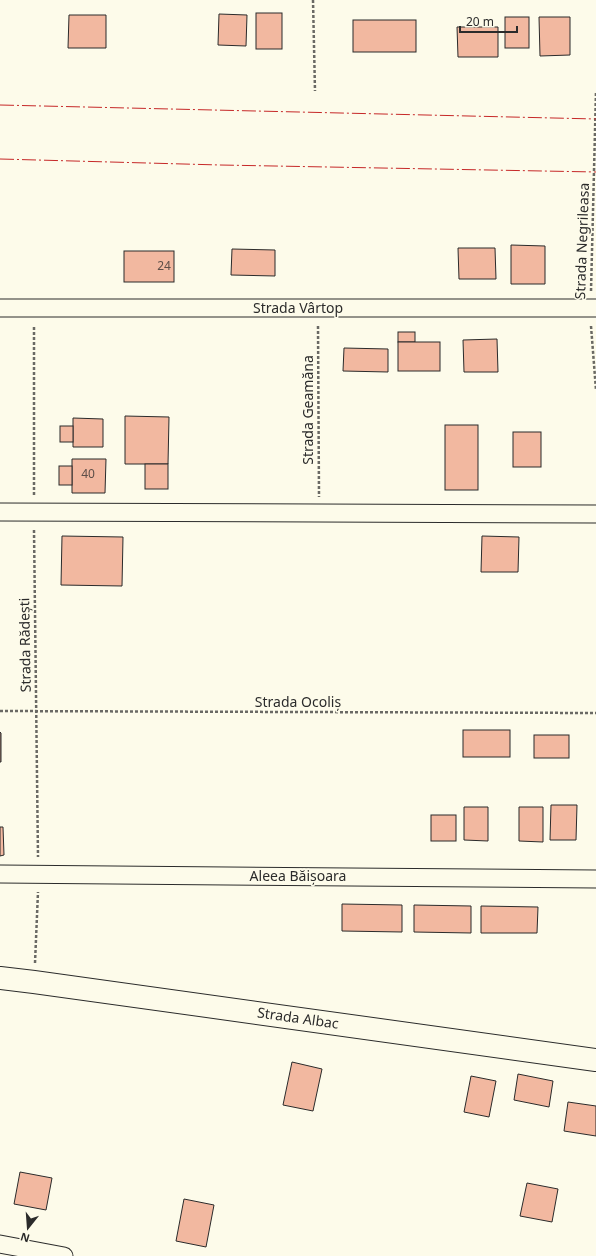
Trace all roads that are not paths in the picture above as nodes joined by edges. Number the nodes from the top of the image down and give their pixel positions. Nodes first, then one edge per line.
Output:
1 (0, 308) edge
2 (593, 308) edge
3 (0, 512) edge
4 (596, 514) edge
5 (0, 874) edge
6 (596, 879) edge
7 (0, 978) edge
8 (596, 1060) edge
9 (0, 1244) edge
10 (64, 1256) edge

1 - 2 street, Strada Vârtop
3 - 4 street
5 - 6 street, Aleea Băișoara
7 - 8 street, Strada Albac
9 - 10 street

